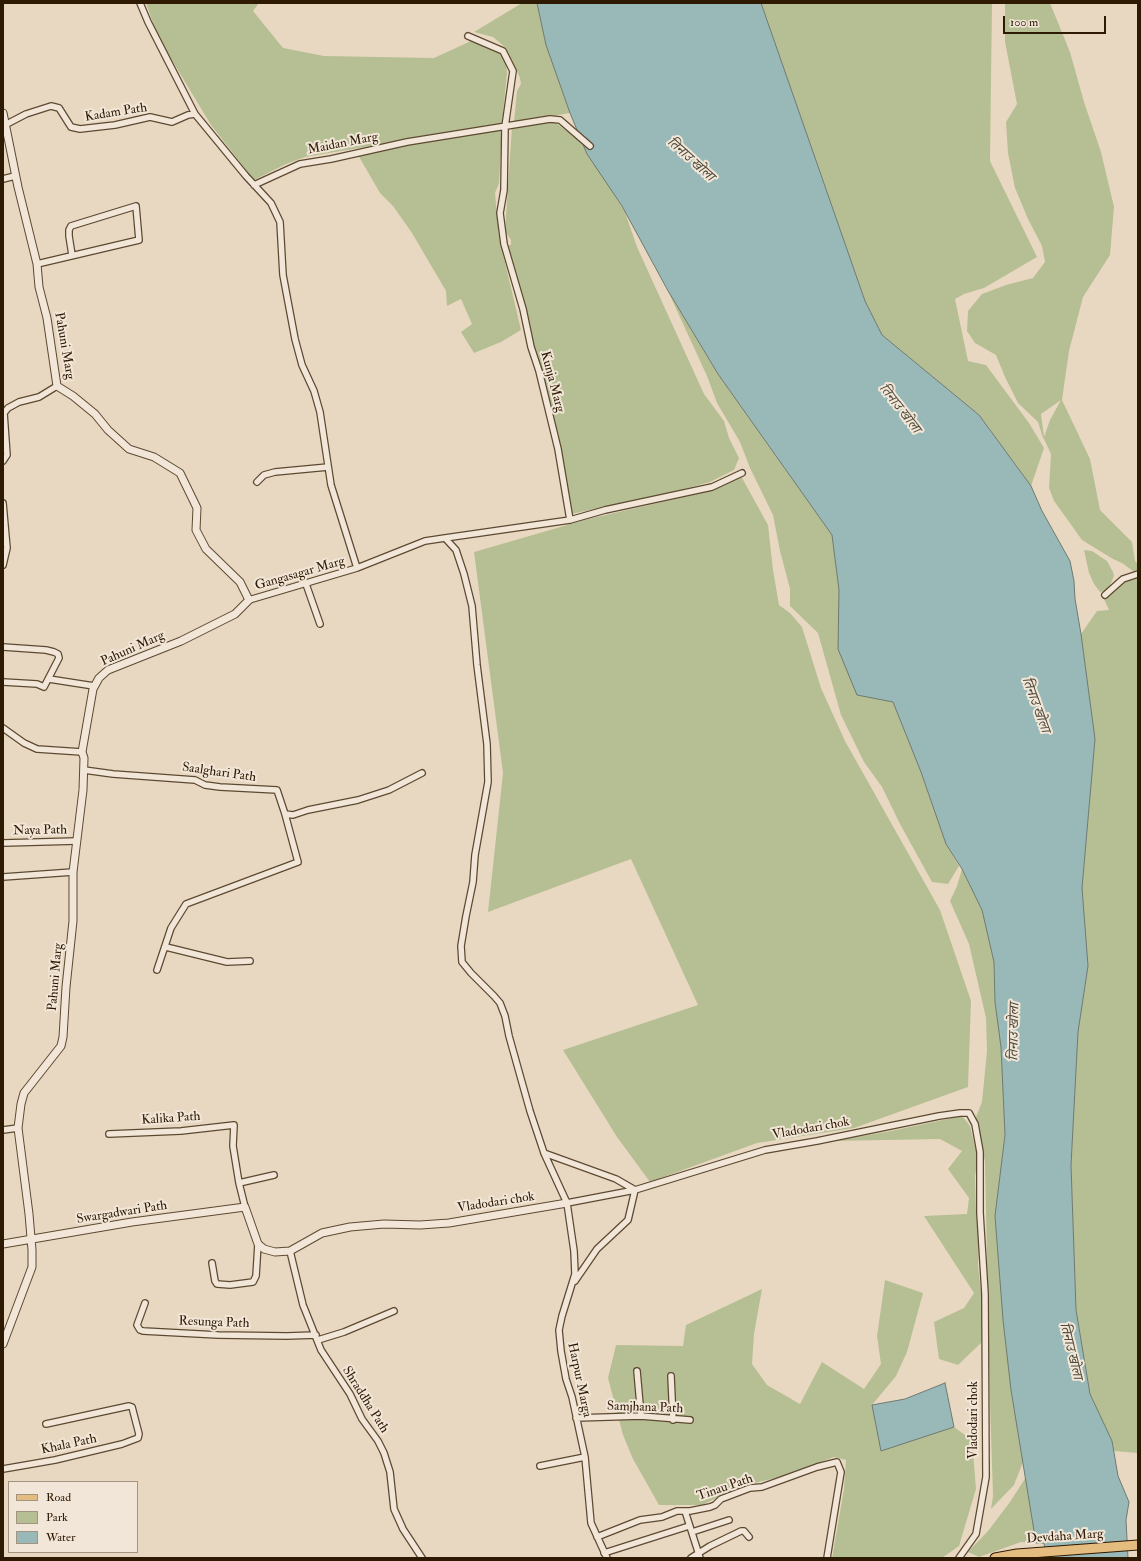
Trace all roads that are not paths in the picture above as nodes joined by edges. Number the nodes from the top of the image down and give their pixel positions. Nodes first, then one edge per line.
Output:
1 (140, 3) edge
2 (468, 36) dead end
3 (3, 113) edge
4 (195, 114) junction
5 (5, 125) junction
6 (505, 127) junction
7 (590, 146) dead end
8 (15, 176) junction
9 (3, 180) edge
10 (254, 185) junction
11 (72, 255) junction
12 (37, 264) junction
13 (57, 386) junction
14 (3, 462) edge
15 (328, 467) junction
16 (742, 473) dead end
17 (257, 482) dead end
18 (3, 503) edge
19 (570, 520) junction
20 (445, 538) junction
21 (3, 564) edge
22 (357, 568) junction
23 (1138, 574) edge
24 (306, 584) junction
25 (1105, 595) dead end
26 (249, 600) junction
27 (320, 624) dead end
28 (3, 647) edge
29 (49, 679) junction
30 (3, 682) edge
31 (94, 686) junction
32 (3, 728) edge
33 (82, 752) junction
34 (84, 770) junction
35 (422, 773) dead end
36 (285, 814) junction
37 (77, 841) junction
38 (3, 843) edge
39 (74, 872) junction
40 (3, 877) edge
41 (166, 946) junction
42 (250, 961) dead end
43 (157, 970) dead end
44 (18, 1128) junction
45 (3, 1130) edge
46 (109, 1134) dead end
47 (544, 1153) junction
48 (274, 1175) dead end
49 (239, 1183) junction
50 (635, 1190) junction
51 (567, 1203) junction
52 (245, 1207) junction
53 (30, 1239) junction
54 (3, 1244) edge
55 (258, 1244) junction
56 (290, 1251) junction
57 (212, 1263) dead end
58 (572, 1284) junction
59 (145, 1303) dead end
60 (394, 1311) dead end
61 (317, 1338) junction
62 (3, 1344) edge
63 (638, 1371) dead end
64 (671, 1376) dead end
65 (641, 1416) junction
66 (576, 1418) junction
67 (673, 1420) junction
68 (690, 1420) dead end
69 (46, 1424) dead end
70 (585, 1457) junction
71 (540, 1466) dead end
72 (3, 1469) edge
73 (685, 1511) junction
74 (728, 1520) dead end
75 (689, 1526) junction
76 (692, 1532) junction
77 (597, 1537) junction
78 (749, 1537) dead end
79 (1138, 1545) edge
80 (605, 1555) edge
81 (699, 1556) edge
82 (422, 1558) edge
83 (691, 1558) edge
84 (827, 1558) edge
85 (959, 1558) edge
86 (995, 1558) edge

1 - 4 street
2 - 6 street
3 - 5 street, Pahuni Marg
4 - 5 street, Kadam Path
4 - 10 street
5 - 8 street, Pahuni Marg
6 - 7 street
6 - 10 street, Maidan Marg
6 - 19 street, Kunja Marg
8 - 9 street
8 - 12 street, Pahuni Marg
10 - 15 street
11 - 11 street
11 - 12 street
12 - 13 street, Pahuni Marg
13 - 14 street
13 - 26 street, Pahuni Marg
15 - 17 street
15 - 22 street
16 - 19 street
18 - 21 street
19 - 20 street
20 - 22 street, Gangasagar Marg
20 - 47 street, Harpur Marga
22 - 24 street, Gangasagar Marg
23 - 25 street
24 - 26 street, Gangasagar Marg
24 - 27 street
26 - 31 street, Pahuni Marg
28 - 29 street
29 - 30 street
29 - 31 street
31 - 33 street, Pahuni Marg
32 - 33 street
33 - 34 street, Pahuni Marg
34 - 36 street, Saalghari Path
34 - 37 street, Pahuni Marg
35 - 36 street
36 - 41 street
37 - 38 street, Naya Path
37 - 39 street, Pahuni Marg
39 - 40 street
39 - 44 street, Pahuni Marg
41 - 42 street
41 - 43 street
44 - 45 street
44 - 53 street, Pahuni Marg
46 - 49 street, Kalika Path
47 - 50 street
47 - 51 street, Harpur Marga
48 - 49 street
49 - 52 street
50 - 51 street, Vladodari chok
50 - 58 street
50 - 85 street, Vladodari chok
51 - 56 street, Vladodari chok
51 - 58 street, Harpur Marga
52 - 53 street, Swargadwari Path
52 - 55 street
53 - 54 street, Swargadwari Path
53 - 62 street, Pahuni Marg
55 - 56 street
55 - 57 street
56 - 61 street, Shraddha Path
58 - 66 street, Harpur Marga
59 - 61 street, Resunga Path
60 - 61 street
61 - 82 street, Shraddha Path
63 - 65 street
64 - 67 street
65 - 66 street, Samjhana Path
65 - 67 street, Samjhana Path
66 - 70 street, Harpur Marga
67 - 68 street, Samjhana Path
69 - 72 street, Khala Path
70 - 71 street
70 - 77 street, Harpur Marga
73 - 75 street
73 - 77 street, Tinau Path
73 - 84 street, Tinau Path
74 - 76 street
75 - 76 street
75 - 80 street
76 - 81 street
77 - 80 street, Harpur Marga
78 - 81 street
79 - 86 main road, Devdaha Marg
81 - 83 street

